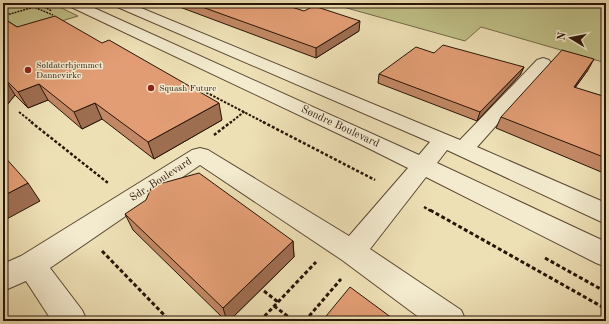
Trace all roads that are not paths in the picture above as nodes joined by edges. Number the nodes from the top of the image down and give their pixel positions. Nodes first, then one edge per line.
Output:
1 (72, 3) edge
2 (119, 3) edge
3 (543, 63) dead end
4 (454, 144) junction
5 (422, 166) junction
6 (606, 214) edge
7 (349, 251) junction
8 (606, 255) edge
9 (31, 265) junction
10 (3, 278) edge
11 (71, 321) edge
12 (450, 321) edge

1 - 5 street, Søndre Boulevard
2 - 4 street
3 - 4 street
4 - 5 street
4 - 6 street
5 - 7 street
5 - 8 street, Søndre Boulevard
7 - 9 street, Sdr. Boulevard
7 - 12 street, Sdr. Boulevard
9 - 10 street, Sdr. Boulevard
9 - 11 street

